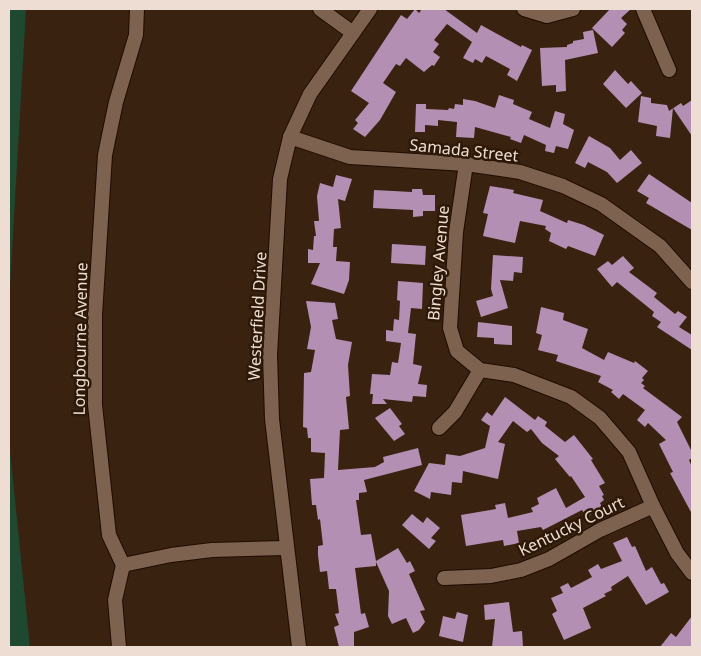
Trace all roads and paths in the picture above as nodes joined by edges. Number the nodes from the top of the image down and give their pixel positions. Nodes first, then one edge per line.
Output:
1 (137, 9) edge
2 (320, 9) edge
3 (370, 9) edge
4 (524, 9) edge
5 (573, 9) edge
6 (643, 9) edge
7 (353, 32) junction
8 (669, 70) dead end
9 (290, 137) junction
10 (466, 164) junction
11 (692, 282) edge
12 (480, 370) junction
13 (439, 428) dead end
14 (653, 506) junction
15 (286, 548) junction
16 (123, 565) junction
17 (692, 573) edge
18 (444, 578) dead end
19 (119, 647) edge
20 (299, 647) edge

1 - 16 street, Longbourne Avenue
2 - 7 street
3 - 7 street, Westerfield Drive
4 - 5 street
6 - 8 street
7 - 9 street, Westerfield Drive
9 - 10 street, Samada Street
9 - 15 street, Westerfield Drive
10 - 11 street, Samada Street
10 - 12 street, Bingley Avenue
12 - 13 street
12 - 14 street
14 - 17 street
14 - 18 street, Kentucky Court
15 - 16 street
15 - 20 street, Westerfield Drive
16 - 19 street

